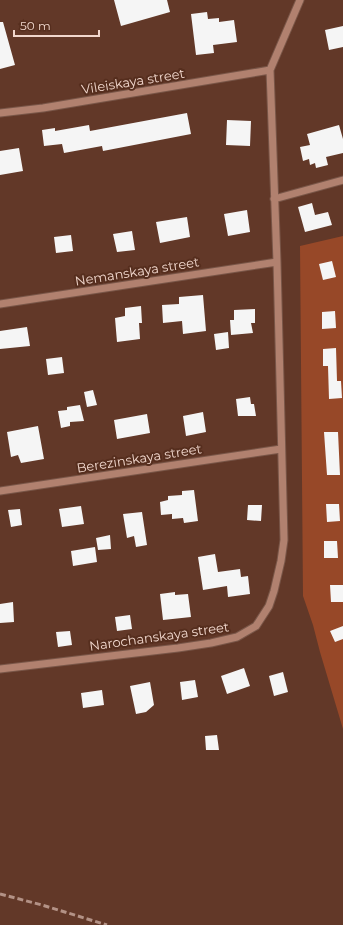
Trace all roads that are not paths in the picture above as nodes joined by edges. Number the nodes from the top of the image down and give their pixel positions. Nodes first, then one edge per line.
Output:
1 (300, 0) edge
2 (270, 70) junction
3 (0, 113) edge
4 (343, 180) edge
5 (274, 199) junction
6 (277, 262) junction
7 (0, 304) edge
8 (281, 449) junction
9 (0, 491) edge
10 (0, 669) edge

1 - 2 street
2 - 3 street, Vileiskaya street
2 - 5 street, Narochanskaya street
4 - 5 street
5 - 6 street, Narochanskaya street
6 - 7 street, Nemanskaya street
6 - 8 street, Narochanskaya street
8 - 9 street, Berezinskaya street
8 - 10 street, Narochanskaya street

